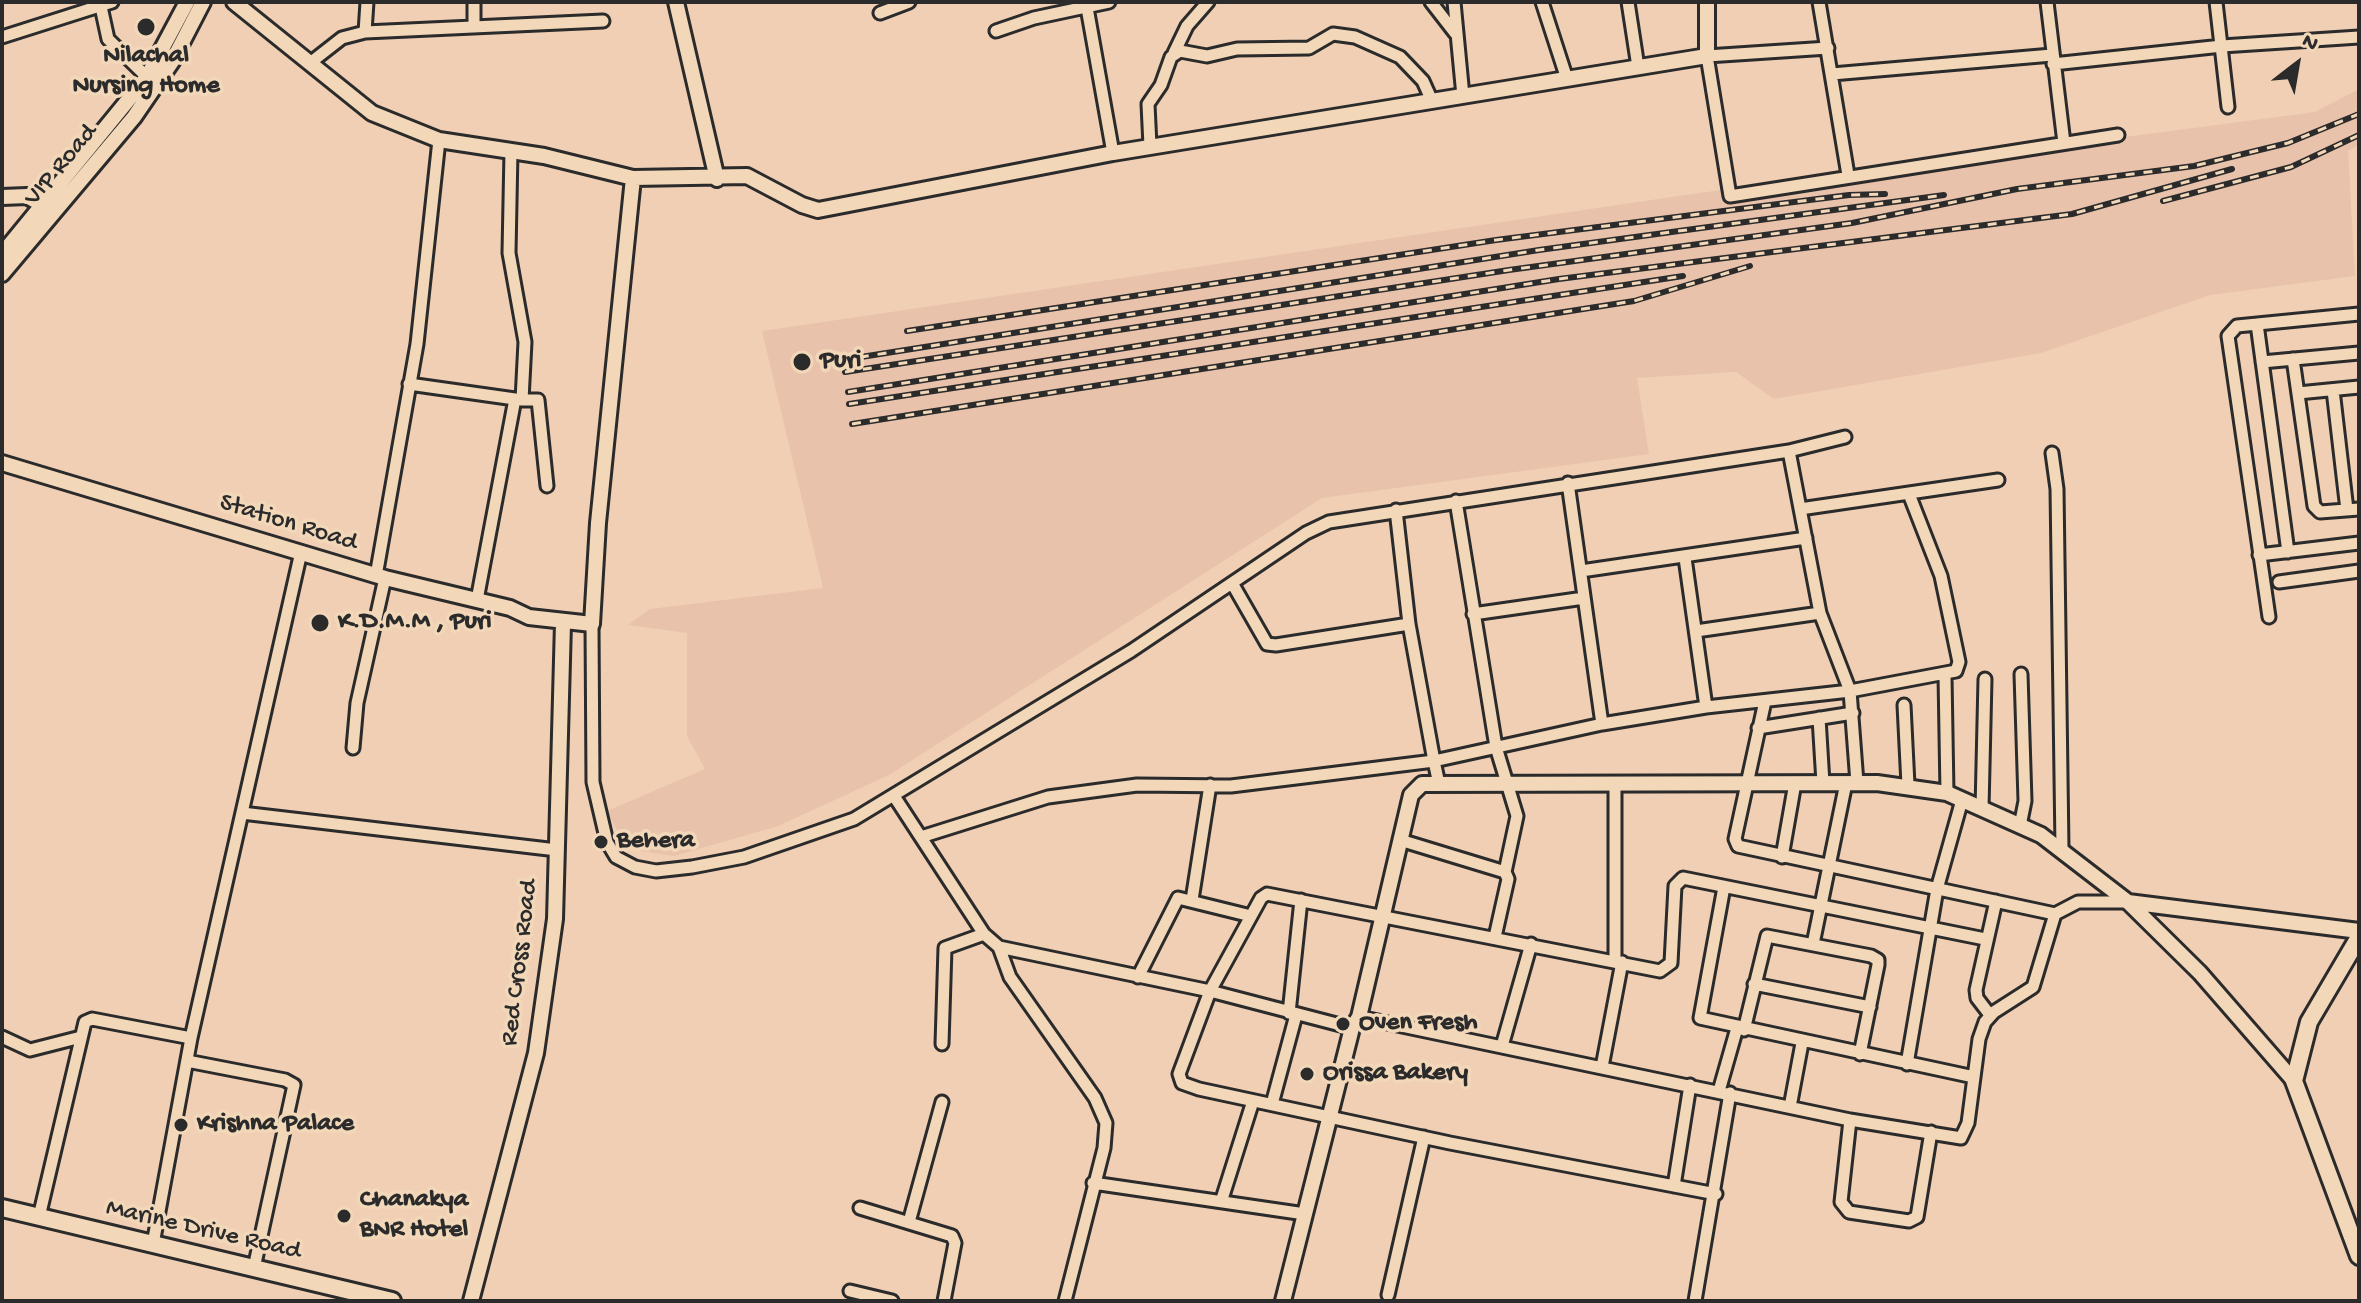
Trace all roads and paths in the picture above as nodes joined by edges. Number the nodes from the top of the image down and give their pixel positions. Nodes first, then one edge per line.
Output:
1 (187, 2) edge
2 (203, 2) edge
3 (234, 2) edge
4 (367, 2) edge
5 (474, 2) edge
6 (676, 2) edge
7 (909, 2) edge
8 (1109, 2) edge
9 (1208, 2) edge
10 (1431, 2) edge
11 (1454, 2) edge
12 (1542, 2) edge
13 (1628, 2) edge
14 (1707, 2) edge
15 (1819, 2) edge
16 (2047, 2) edge
17 (2216, 2) edge
18 (104, 3) edge
19 (1086, 4) edge
20 (880, 13) dead end
21 (603, 21) dead end
22 (474, 27) junction
23 (996, 31) dead end
24 (365, 32) junction
25 (3, 33) edge
26 (1455, 33) junction
27 (2359, 37) edge
28 (2222, 46) junction
29 (1828, 48) junction
30 (1174, 53) junction
31 (1707, 56) junction
32 (2053, 60) junction
33 (310, 63) junction
34 (1638, 67) junction
35 (1832, 74) junction
36 (147, 77) junction
37 (1567, 79) junction
38 (1463, 96) junction
39 (1432, 101) junction
40 (2228, 107) dead end
41 (2118, 135) dead end
42 (439, 140) junction
43 (2064, 143) junction
44 (1150, 146) junction
45 (511, 151) junction
46 (1113, 153) junction
47 (1848, 175) junction
48 (633, 178) junction
49 (717, 179) junction
50 (8, 197) edge
51 (2, 208) edge
52 (49, 209) junction
53 (2, 254) edge
54 (2, 274) edge
55 (2359, 314) edge
56 (2257, 324) junction
57 (2359, 353) edge
58 (2293, 359) junction
59 (2262, 362) junction
60 (409, 384) junction
61 (2359, 387) edge
62 (2333, 390) junction
63 (2298, 393) junction
64 (518, 399) junction
65 (1845, 437) dead end
66 (1789, 451) junction
67 (2052, 453) dead end
68 (2, 463) edge
69 (2, 472) edge
70 (1998, 480) dead end
71 (1568, 483) junction
72 (547, 486) dead end
73 (1909, 494) junction
74 (1456, 501) junction
75 (1800, 509) junction
76 (2353, 509) edge
77 (1396, 510) junction
78 (1806, 538) junction
79 (2359, 543) edge
80 (2288, 552) junction
81 (2259, 555) junction
82 (300, 557) junction
83 (1685, 558) junction
84 (1581, 571) junction
85 (2359, 571) edge
86 (382, 580) junction
87 (2279, 582) dead end
88 (1232, 583) junction
89 (1584, 598) junction
90 (477, 600) junction
91 (1820, 613) junction
92 (1473, 614) junction
93 (529, 617) junction
94 (2269, 617) dead end
95 (563, 623) junction
96 (592, 624) junction
97 (1409, 624) junction
98 (1696, 631) junction
99 (2021, 674) dead end
100 (1945, 676) junction
101 (1985, 679) dead end
102 (1850, 691) junction
103 (1765, 701) junction
104 (1904, 705) dead end
105 (1706, 707) junction
106 (1853, 713) junction
107 (1819, 718) junction
108 (1602, 724) junction
109 (1758, 728) junction
110 (1496, 747) junction
111 (353, 748) dead end
112 (1434, 761) junction
113 (1748, 783) junction
114 (1795, 783) junction
115 (1823, 783) junction
116 (1852, 783) junction
117 (1439, 784) junction
118 (1508, 784) junction
119 (1210, 785) junction
120 (1615, 785) junction
121 (1908, 785) junction
122 (1947, 793) junction
123 (894, 796) junction
124 (1962, 800) junction
125 (1982, 809) junction
126 (242, 813) junction
127 (2020, 826) junction
128 (924, 836) junction
129 (1400, 840) junction
130 (2062, 848) junction
131 (557, 850) junction
132 (1782, 857) junction
133 (1830, 867) junction
134 (1505, 872) junction
135 (1724, 887) junction
136 (1937, 889) junction
137 (1192, 900) junction
138 (1301, 900) junction
139 (1996, 901) junction
140 (2128, 902) junction
141 (1821, 906) junction
142 (2055, 914) junction
143 (1380, 915) junction
144 (1251, 916) junction
145 (1931, 928) junction
146 (2359, 931) edge
147 (984, 934) junction
148 (1495, 937) junction
149 (2359, 937) edge
150 (1985, 939) junction
151 (1531, 944) junction
152 (1813, 944) junction
153 (999, 947) junction
154 (1618, 961) junction
155 (1138, 977) junction
156 (1754, 984) junction
157 (1210, 991) junction
158 (1870, 1007) junction
159 (1293, 1014) junction
160 (1990, 1015) junction
161 (1357, 1019) junction
162 (1331, 1023) junction
163 (1740, 1029) junction
164 (2, 1037) edge
165 (81, 1037) junction
166 (191, 1038) junction
167 (1802, 1043) junction
168 (942, 1044) dead end
169 (1502, 1046) junction
170 (1860, 1054) junction
171 (187, 1061) junction
172 (1907, 1064) junction
173 (1602, 1067) junction
174 (1974, 1077) junction
175 (2294, 1081) junction
176 (1690, 1085) junction
177 (1724, 1092) junction
178 (1253, 1101) junction
179 (942, 1102) dead end
180 (1272, 1104) junction
181 (1790, 1107) junction
182 (1330, 1116) junction
183 (1850, 1120) junction
184 (1931, 1132) junction
185 (1424, 1137) junction
186 (1093, 1183) junction
187 (1674, 1186) junction
188 (1716, 1194) junction
189 (1222, 1199) junction
190 (2, 1208) edge
191 (860, 1208) dead end
192 (1305, 1214) junction
193 (39, 1217) junction
194 (909, 1222) junction
195 (153, 1244) junction
196 (2359, 1256) edge
197 (254, 1268) junction
198 (850, 1291) dead end
199 (1388, 1295) dead end
200 (392, 1301) edge
201 (471, 1301) edge
202 (892, 1301) edge
203 (944, 1301) edge
204 (1065, 1301) edge
205 (1283, 1301) edge
206 (1695, 1301) edge

1 - 36 main road, VIP Road
2 - 52 main road, VIP Road
3 - 33 main road
4 - 24 street
5 - 22 street
6 - 49 main road
7 - 20 street
8 - 19 street
9 - 30 street
10 - 26 street
11 - 26 street
12 - 37 street
13 - 34 street
14 - 31 main road
15 - 29 street
16 - 32 street
17 - 28 street
18 - 25 street
18 - 36 street
19 - 23 street
19 - 46 street
21 - 22 street
22 - 24 street
24 - 33 street
26 - 38 street
27 - 28 street
28 - 32 street
28 - 40 street
29 - 31 street
29 - 35 street
30 - 39 street
30 - 44 street
31 - 34 main road
31 - 47 street
32 - 35 street
32 - 43 street
33 - 42 main road
34 - 37 main road
35 - 47 street
36 - 52 main road, VIP Road
37 - 38 main road
38 - 39 main road
39 - 44 main road
41 - 43 street
42 - 45 main road
42 - 60 street
43 - 47 street
44 - 46 main road
45 - 48 main road
45 - 64 street
46 - 49 main road
48 - 49 main road
48 - 96 main road
50 - 51 main road
50 - 52 main road
52 - 53 main road, VIP Road
52 - 54 main road, VIP Road
55 - 56 street
56 - 59 street
56 - 81 street
57 - 58 street
58 - 59 street
58 - 63 street
59 - 80 street
60 - 64 street
60 - 86 street
61 - 62 street
62 - 63 street
62 - 76 street
63 - 76 street
64 - 72 street
64 - 90 street
65 - 66 street
66 - 71 street
66 - 75 street
67 - 130 street
68 - 82 main road, Station Road
69 - 82 main road
70 - 73 street
71 - 74 street
71 - 84 street
73 - 75 street
73 - 100 street
74 - 77 street
74 - 92 street
75 - 78 street
77 - 88 street
77 - 97 street
78 - 83 street
78 - 91 street
79 - 80 street
80 - 81 street
81 - 94 street
82 - 86 main road, Station Road
82 - 126 street
83 - 84 street
83 - 98 street
84 - 89 street
85 - 87 street
86 - 90 main road, Station Road
86 - 93 main road
86 - 111 street
88 - 97 street
88 - 123 street
89 - 92 street
89 - 108 street
90 - 93 main road, Station Road
91 - 98 street
91 - 102 street
92 - 110 street
93 - 95 main road, Station Road
95 - 96 main road, Station Road
95 - 131 main road, Red Cross Road
96 - 123 street
97 - 112 street
98 - 105 street
99 - 127 street
100 - 102 street
100 - 122 street
101 - 125 street
102 - 103 street
102 - 106 street
103 - 105 street
103 - 109 street
104 - 121 street
105 - 108 street
106 - 107 street
106 - 116 street
107 - 109 street
107 - 115 street
108 - 110 street
109 - 113 street
110 - 112 street
110 - 118 street
112 - 117 street
112 - 119 street
113 - 114 main road
113 - 120 main road
113 - 132 street
114 - 115 main road
114 - 132 street
115 - 116 main road
116 - 121 main road
116 - 133 street
117 - 118 main road
117 - 129 main road
118 - 120 main road
118 - 134 street
119 - 128 street
119 - 137 street
120 - 154 street
121 - 122 main road
122 - 124 main road
123 - 128 street
124 - 125 main road
124 - 136 street
125 - 127 main road
126 - 131 street
126 - 166 street
127 - 130 main road
128 - 147 street
129 - 134 street
129 - 143 main road
130 - 140 main road
131 - 201 main road, Red Cross Road
132 - 133 street
133 - 136 street
133 - 141 street
134 - 148 street
135 - 141 street
135 - 154 street
135 - 163 street
136 - 139 street
136 - 145 street
137 - 144 street
137 - 155 street
138 - 143 street
138 - 144 street
138 - 159 street
139 - 142 street
139 - 150 street
140 - 142 street
140 - 146 main road
140 - 175 main road
141 - 145 street
141 - 152 street
142 - 160 street
143 - 148 street
143 - 161 main road
144 - 157 street
145 - 150 street
145 - 172 street
147 - 153 street
147 - 168 street
148 - 151 street
149 - 175 highway
150 - 160 street
151 - 154 street
151 - 169 street
152 - 156 street
152 - 158 street
153 - 155 street
153 - 186 street
154 - 173 street
155 - 157 street
156 - 158 street
156 - 163 street
157 - 159 street
157 - 178 street
158 - 170 street
159 - 162 street
159 - 180 street
160 - 174 street
161 - 162 street
161 - 162 street
161 - 169 street
161 - 182 main road
163 - 167 street
163 - 177 street
164 - 165 street
165 - 166 street
165 - 193 street
166 - 171 street
167 - 170 street
167 - 181 street
169 - 173 street
170 - 172 street
171 - 195 street
171 - 197 street
172 - 174 street
173 - 176 street
174 - 184 street
175 - 196 highway
176 - 177 street
176 - 187 street
177 - 181 street
177 - 188 street
178 - 180 street
178 - 189 street
179 - 194 street
180 - 182 street
181 - 183 street
182 - 185 street
182 - 192 main road
183 - 184 street
183 - 184 street
185 - 187 street
185 - 199 street
186 - 189 street
186 - 204 street
187 - 188 street
188 - 206 street
189 - 192 street
190 - 193 highway, Marine Drive Road
191 - 194 street
192 - 205 main road
193 - 195 highway, Marine Drive Road
194 - 203 street
195 - 197 highway, Marine Drive Road
197 - 200 highway, Marine Drive Road
198 - 202 street

